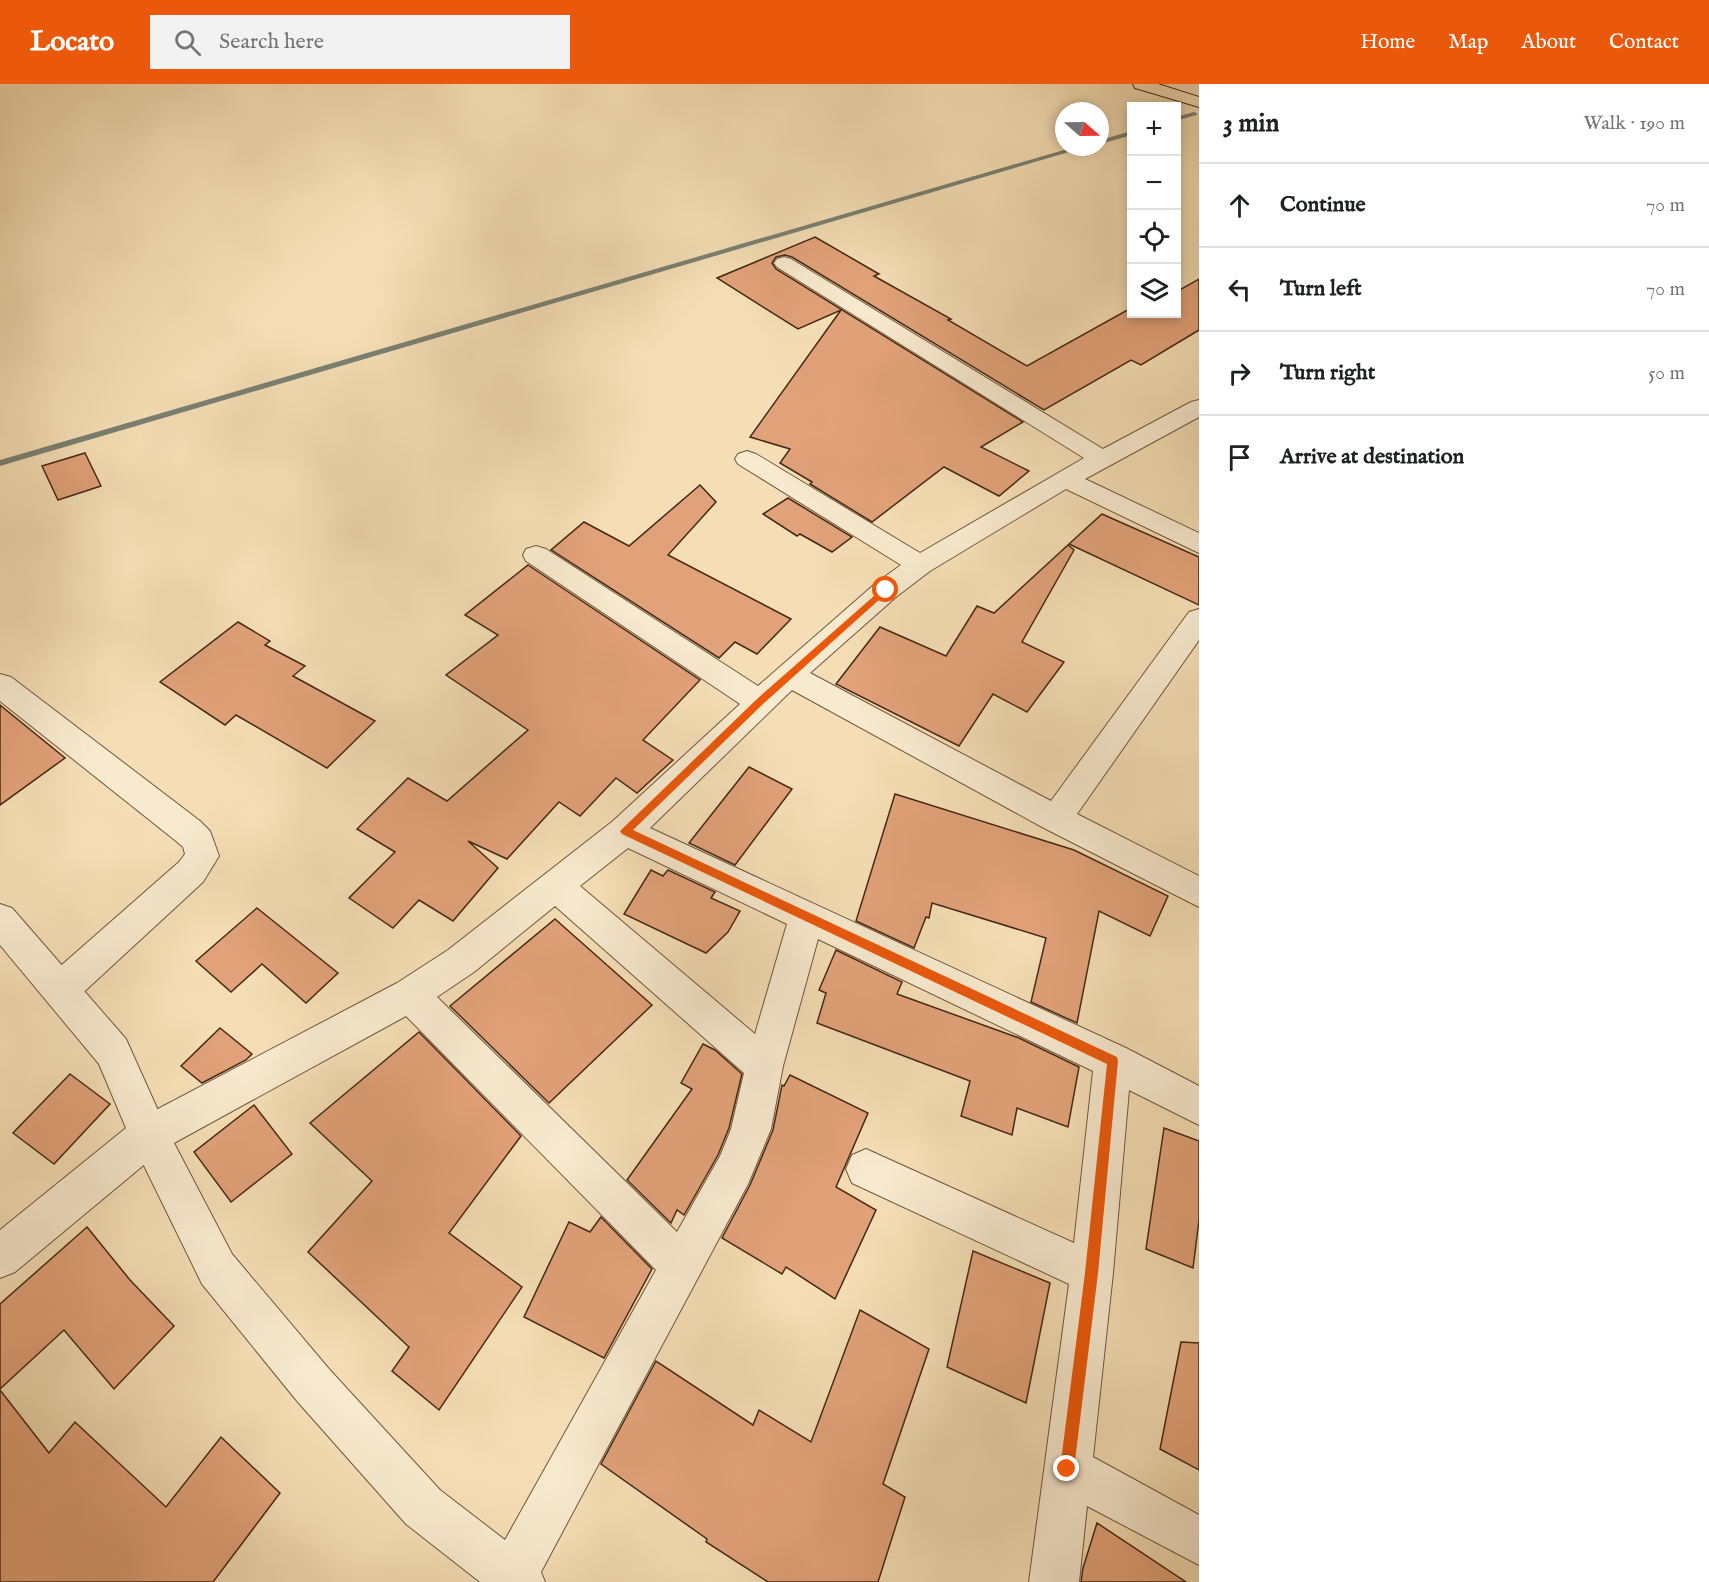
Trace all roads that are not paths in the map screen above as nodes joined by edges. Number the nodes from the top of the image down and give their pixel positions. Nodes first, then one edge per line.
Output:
1 (1141, 84) edge
2 (1199, 102) edge
3 (784, 263) dead end
4 (1199, 407) edge
5 (1101, 458) junction
6 (747, 459) dead end
7 (1065, 479) junction
8 (1199, 544) edge
9 (536, 555) dead end
10 (920, 565) junction
11 (1199, 619) edge
12 (789, 675) junction
13 (0, 685) edge
14 (760, 702) junction
15 (1056, 819) junction
16 (625, 831) junction
17 (556, 886) junction
18 (1199, 892) edge
19 (807, 917) junction
20 (0, 919) edge
21 (61, 989) junction
22 (410, 995) junction
23 (1113, 1061) junction
24 (764, 1066) junction
25 (1199, 1106) edge
26 (149, 1135) junction
27 (866, 1169) dead end
28 (0, 1257) edge
29 (682, 1266) junction
30 (1092, 1273) junction
31 (1067, 1469) junction
32 (1199, 1541) edge
33 (516, 1579) edge
34 (1054, 1582) edge

1 - 2 highway
3 - 5 street
4 - 5 street
5 - 7 street
6 - 10 street
7 - 8 street
7 - 10 street
9 - 14 street
10 - 12 street
11 - 15 street
12 - 14 street
12 - 15 street
13 - 21 street
14 - 16 street
15 - 18 street
16 - 17 street
16 - 19 street
17 - 22 street
17 - 24 street
19 - 23 street
19 - 24 street
20 - 21 street
21 - 26 street
22 - 26 street
22 - 29 street
23 - 25 street
23 - 30 street
24 - 29 street
26 - 28 street
26 - 33 street
27 - 30 street
29 - 33 street
30 - 31 street
31 - 32 street
31 - 34 street

